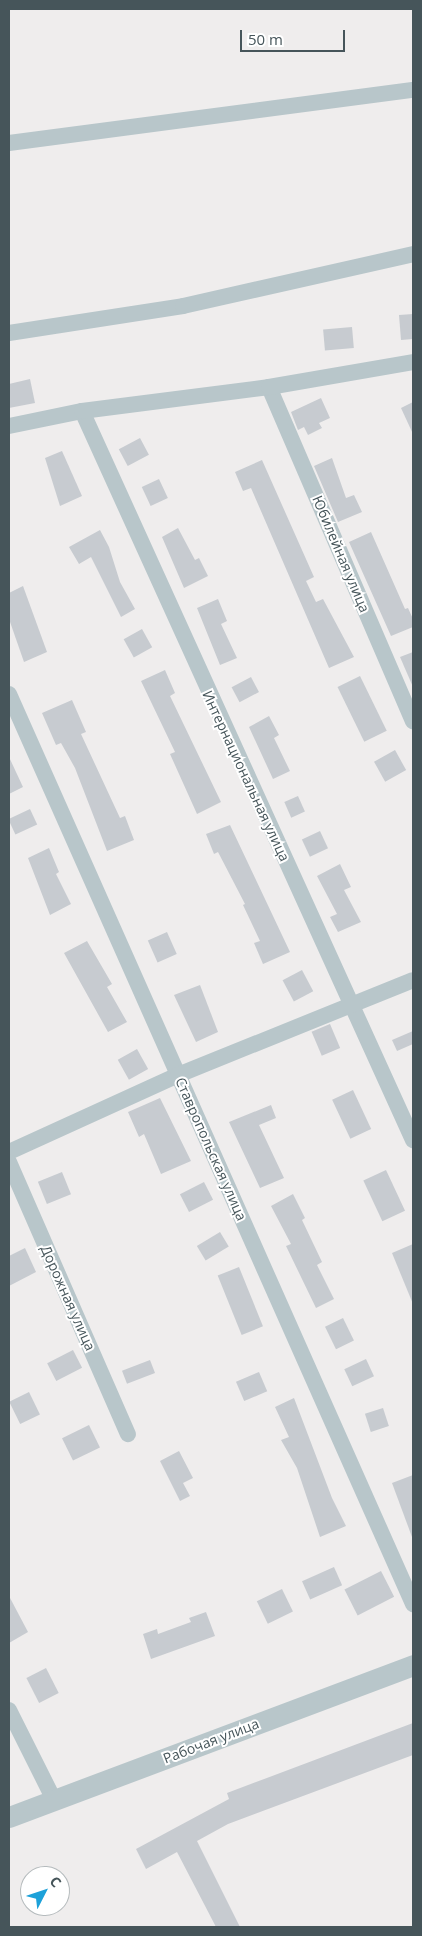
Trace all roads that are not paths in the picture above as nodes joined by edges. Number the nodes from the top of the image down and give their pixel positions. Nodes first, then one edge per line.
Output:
1 (413, 90) edge
2 (9, 143) edge
3 (413, 254) edge
4 (9, 333) edge
5 (413, 362) edge
6 (269, 387) junction
7 (82, 411) junction
8 (9, 426) edge
9 (9, 694) edge
10 (413, 721) edge
11 (413, 980) edge
12 (352, 1007) junction
13 (178, 1075) junction
14 (413, 1140) edge
15 (9, 1152) edge
16 (9, 1162) edge
17 (128, 1434) dead end
18 (413, 1604) edge
19 (413, 1665) edge
20 (9, 1710) edge
21 (54, 1800) junction
22 (9, 1817) edge

1 - 2 street
3 - 4 street
5 - 6 street
6 - 7 street
6 - 10 street, Юбилейная улица
7 - 8 street
7 - 12 street, Интернациональная улица
9 - 13 street, Ставропольская улица
11 - 12 street
12 - 13 street
12 - 14 street, Интернациональная улица
13 - 15 street
13 - 18 street, Ставропольская улица
16 - 17 street, Дорожная улица
19 - 21 street, Рабочая улица
20 - 21 street
21 - 22 street, Рабочая улица

